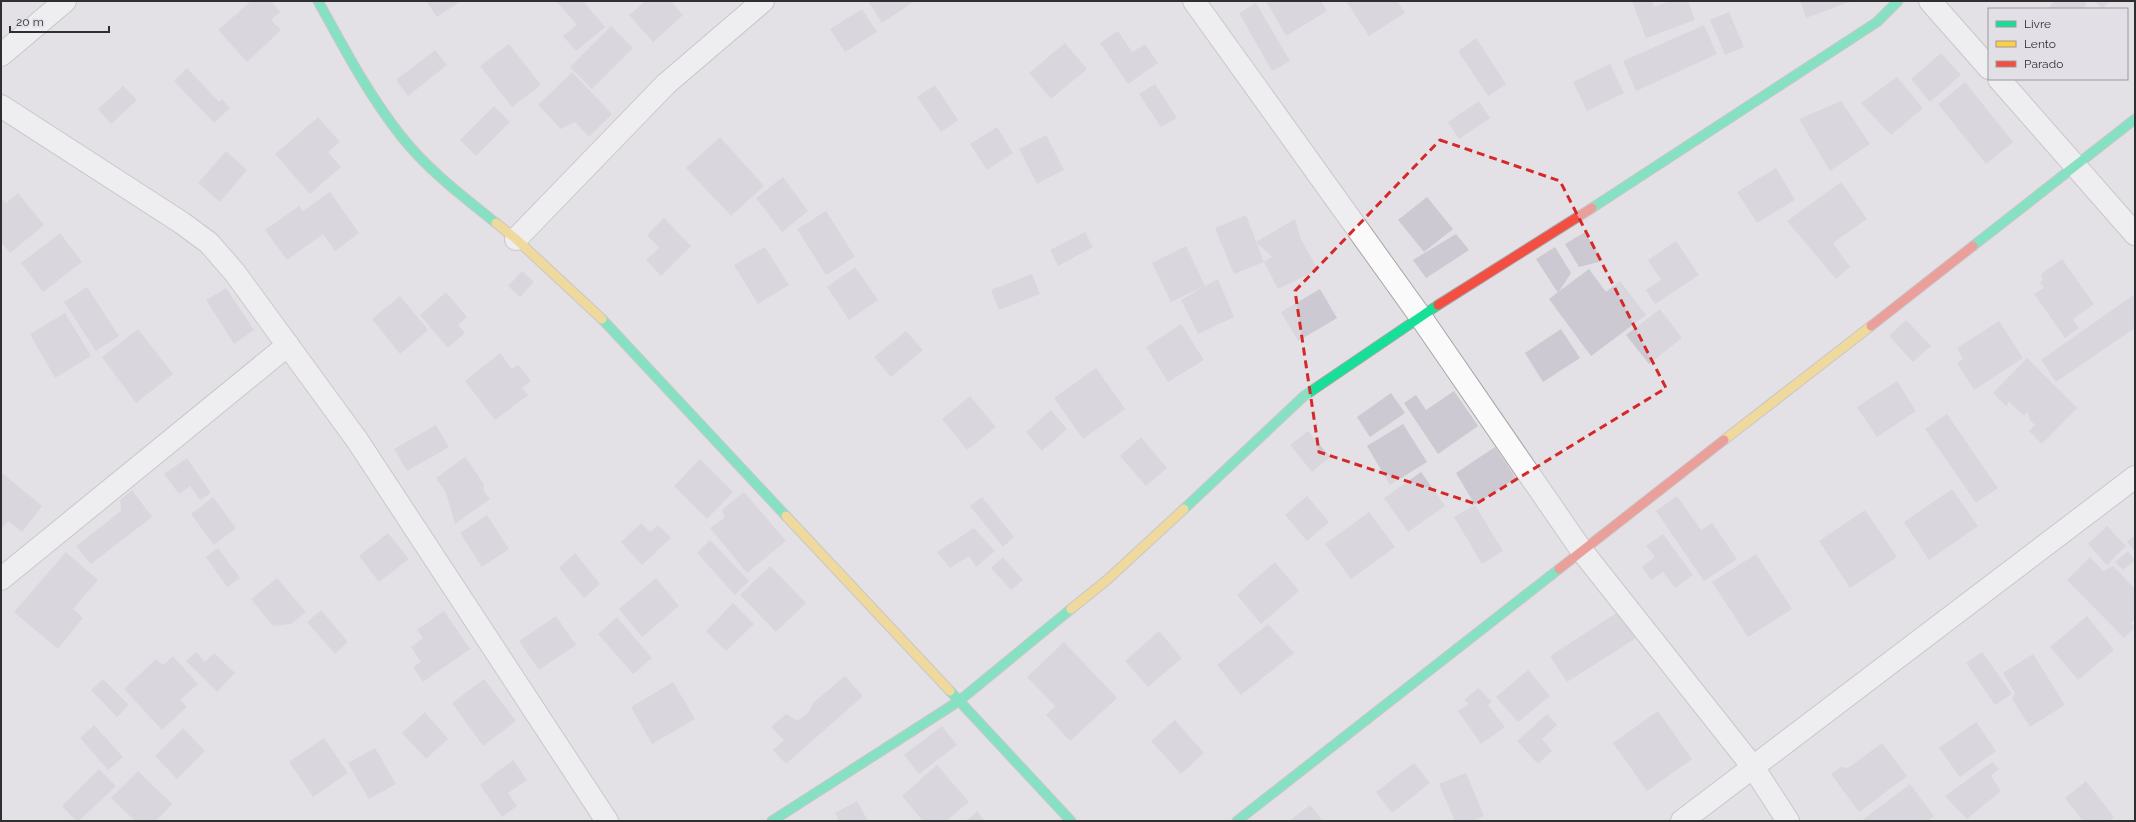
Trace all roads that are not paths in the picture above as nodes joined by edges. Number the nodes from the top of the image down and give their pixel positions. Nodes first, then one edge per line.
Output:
1 (65, 1) edge
2 (318, 1) edge
3 (763, 1) edge
4 (1194, 1) edge
5 (1898, 1) edge
6 (1930, 1) edge
7 (1, 54) edge
8 (1988, 67) edge
9 (2000, 80) edge
10 (1, 106) edge
11 (2135, 119) edge
12 (2075, 165) junction
13 (2135, 234) edge
14 (516, 240) junction
15 (1420, 316) junction
16 (288, 345) junction
17 (2135, 477) edge
18 (1582, 551) junction
19 (1, 579) edge
20 (960, 701) junction
21 (1753, 767) junction
22 (607, 821) edge
23 (772, 821) edge
24 (1071, 821) edge
25 (1237, 821) edge
26 (1682, 821) edge
27 (1788, 821) edge

1 - 7 street
2 - 14 street
3 - 14 street
4 - 15 street
5 - 15 street
6 - 8 street
9 - 12 street
10 - 16 street
11 - 12 street
12 - 13 street
12 - 18 street
14 - 20 street
15 - 18 street
15 - 20 street
16 - 19 street
16 - 22 street
17 - 21 street
18 - 21 street
18 - 25 street
20 - 23 street
20 - 24 street
21 - 26 street
21 - 27 street

